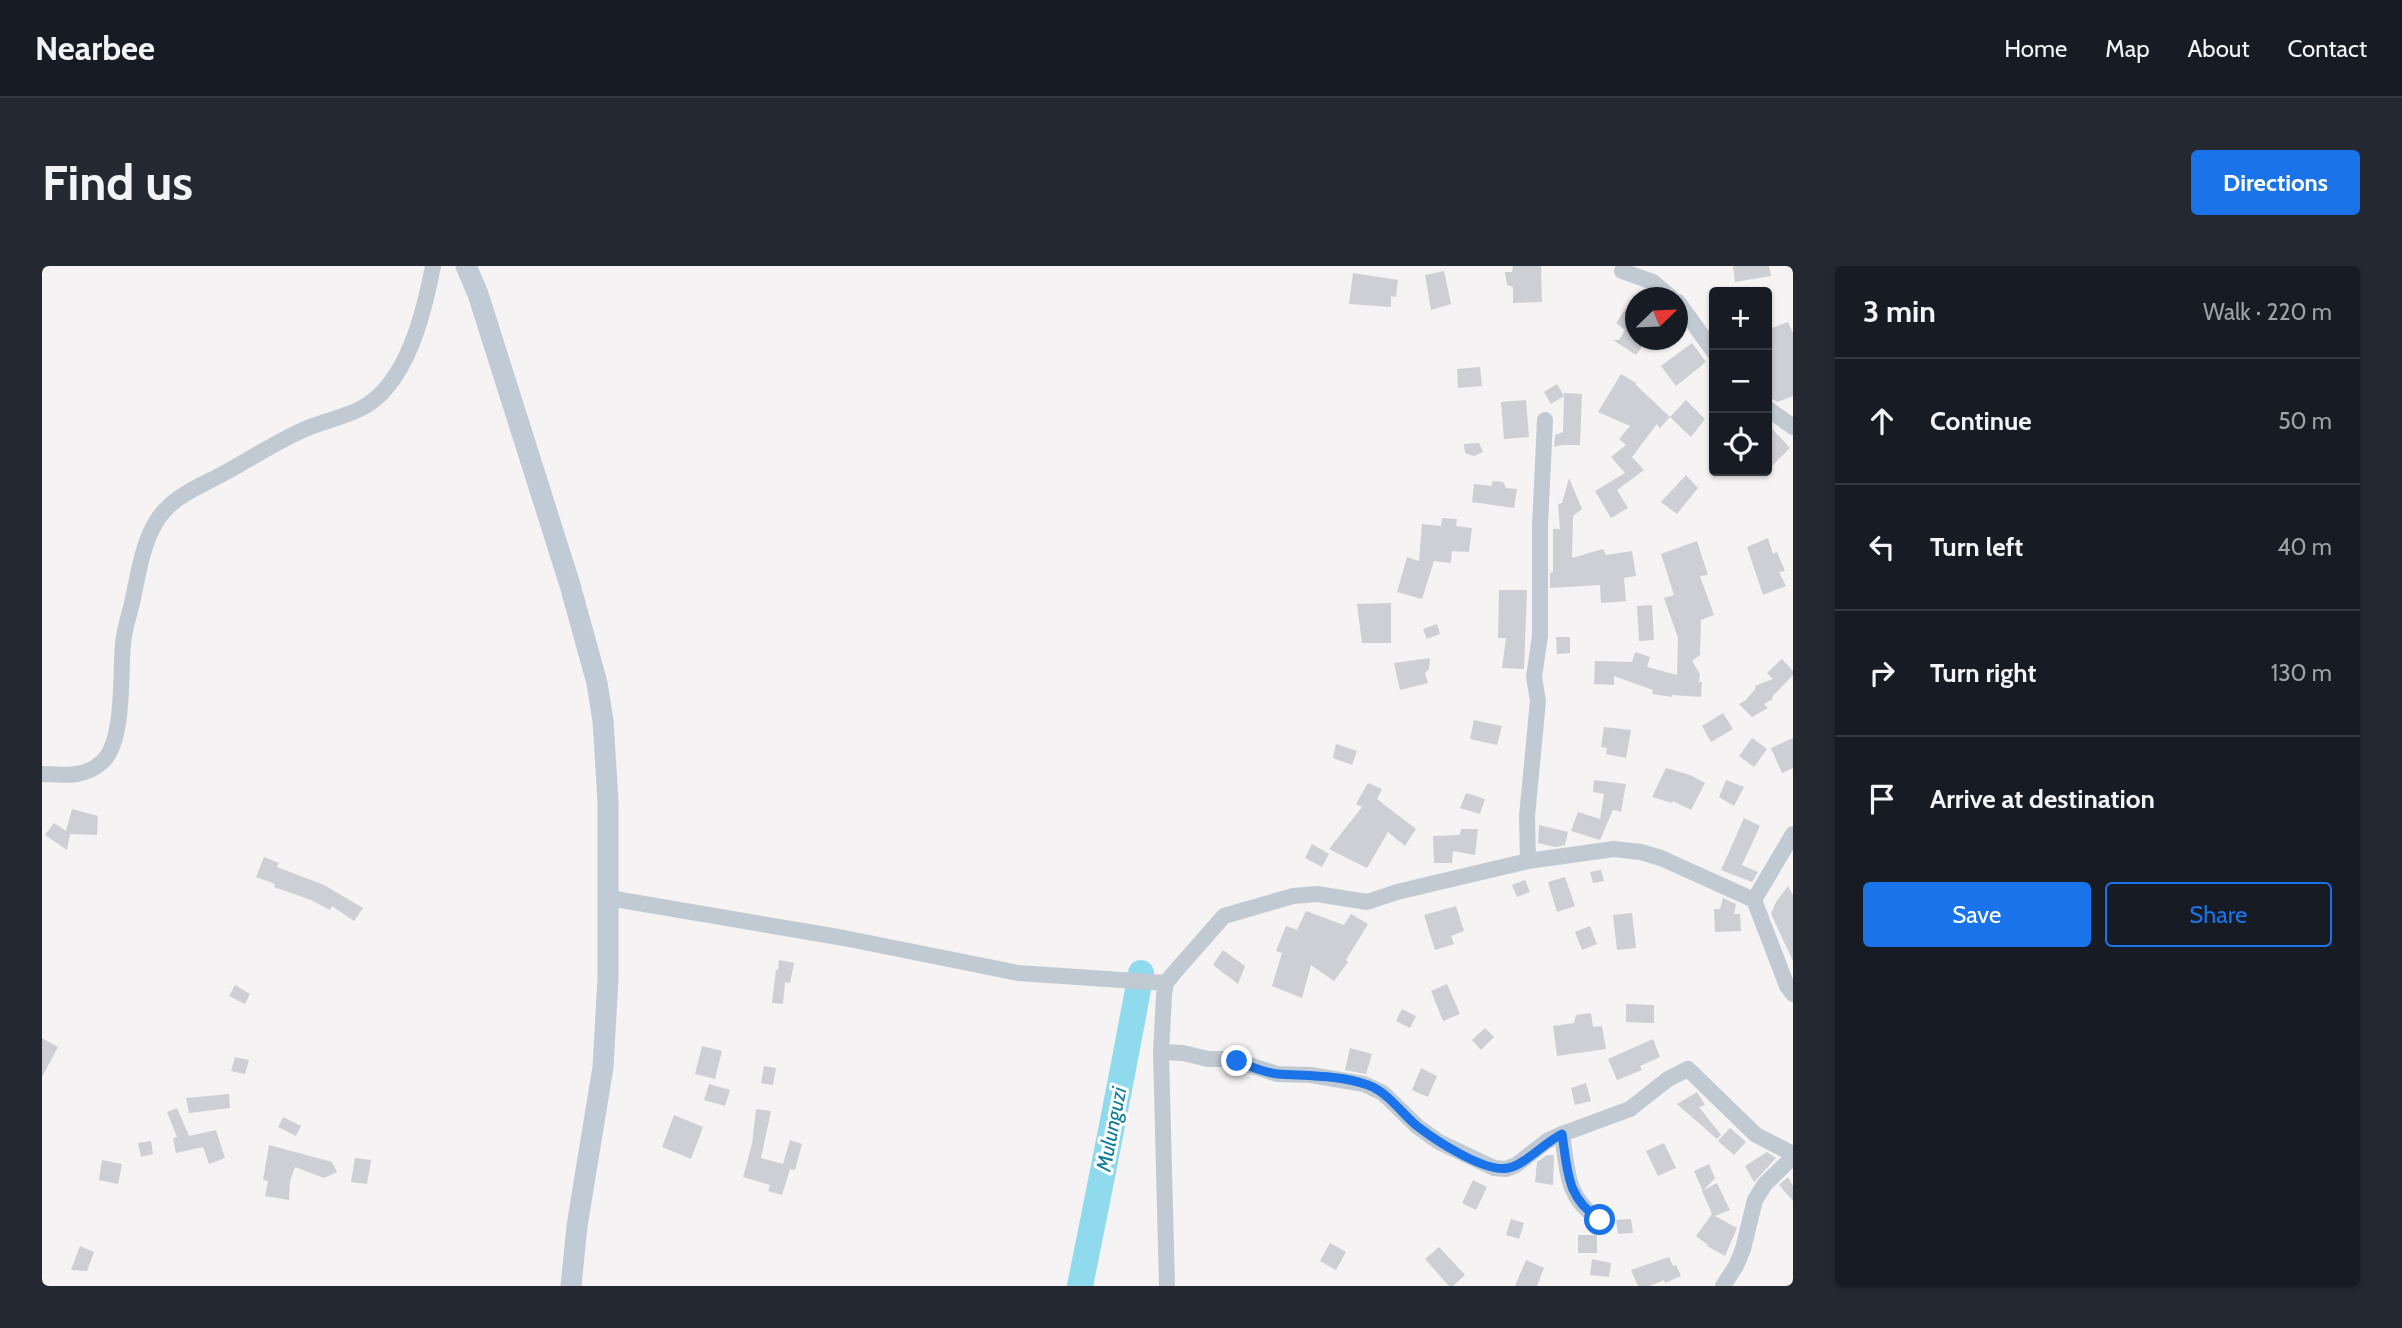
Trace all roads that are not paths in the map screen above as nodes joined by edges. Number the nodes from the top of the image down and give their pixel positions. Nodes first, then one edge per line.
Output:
1 (433, 266) edge
2 (466, 266) edge
3 (1622, 271) dead end
4 (1659, 287) edge
5 (1688, 316) edge
6 (1713, 350) edge
7 (1772, 412) edge
8 (1545, 420) dead end
9 (1793, 427) edge
10 (42, 774) edge
11 (1793, 834) edge
12 (1528, 862) junction
13 (608, 898) junction
14 (1754, 900) junction
15 (1166, 983) junction
16 (1793, 994) edge
17 (1161, 1052) junction
18 (1562, 1134) junction
19 (1793, 1156) edge
20 (1600, 1220) dead end
21 (571, 1286) edge
22 (1167, 1286) edge
23 (1723, 1286) edge

1 - 10 street
2 - 13 street
3 - 4 street
5 - 6 street
7 - 9 street
8 - 12 street
11 - 14 street
12 - 14 street
12 - 15 street
13 - 15 street
13 - 21 street
14 - 16 street
15 - 17 street
17 - 18 street
17 - 22 street
18 - 19 street
18 - 20 street
19 - 23 street

